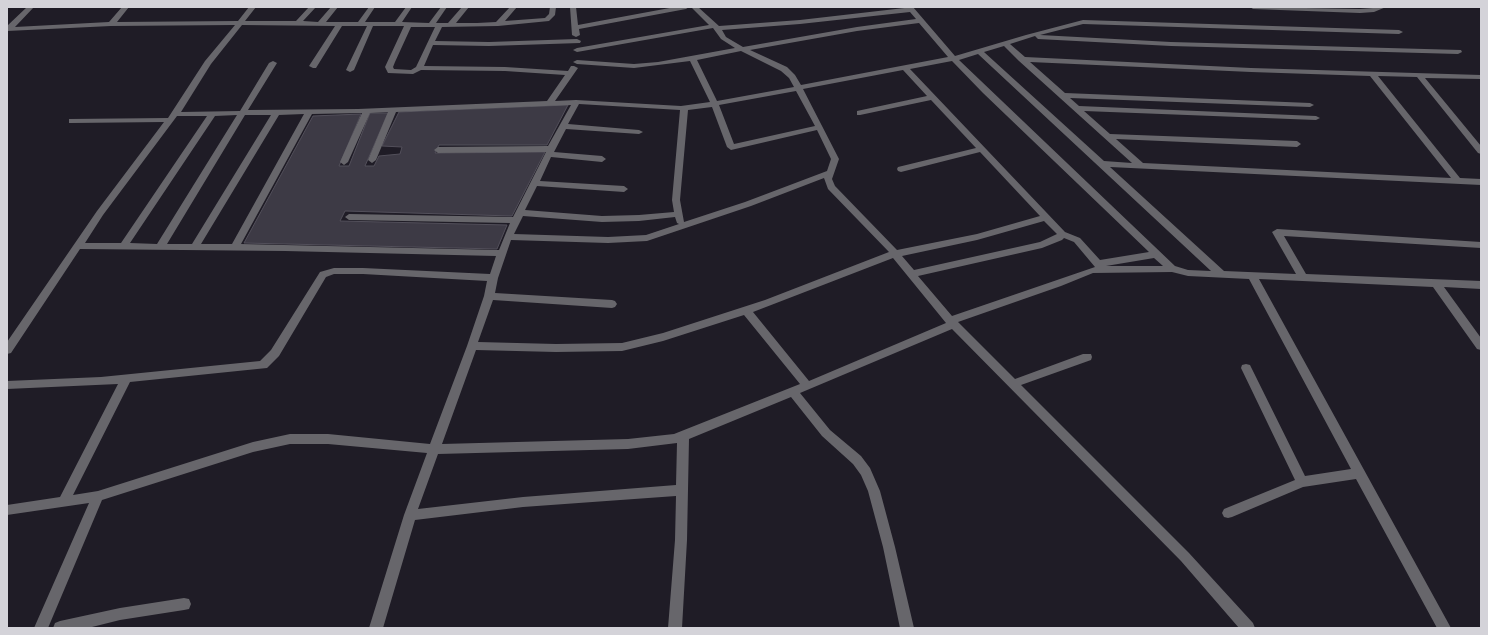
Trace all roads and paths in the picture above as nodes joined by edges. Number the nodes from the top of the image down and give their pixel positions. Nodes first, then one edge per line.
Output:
1 (31, 7) edge
2 (126, 7) edge
3 (253, 7) edge
4 (313, 7) edge
5 (335, 7) edge
6 (372, 7) edge
7 (409, 7) edge
8 (444, 7) edge
9 (466, 7) edge
10 (514, 7) edge
11 (553, 7) edge
12 (573, 7) edge
13 (686, 7) edge
14 (694, 7) edge
15 (1253, 7) edge
16 (1383, 7) edge
17 (910, 8) edge
18 (920, 21) junction
19 (240, 23) junction
20 (111, 24) junction
21 (297, 24) junction
22 (320, 24) junction
23 (340, 24) junction
24 (360, 24) junction
25 (371, 24) junction
26 (397, 24) junction
27 (409, 24) junction
28 (431, 24) junction
29 (440, 24) junction
30 (451, 24) junction
31 (498, 24) junction
32 (716, 27) junction
33 (575, 28) junction
34 (8, 29) edge
35 (1399, 32) dead end
36 (1028, 36) junction
37 (577, 41) junction
38 (431, 43) junction
39 (1005, 43) junction
40 (741, 49) junction
41 (577, 50) junction
42 (979, 51) junction
43 (1458, 52) dead end
44 (953, 58) junction
45 (694, 59) junction
46 (1022, 59) junction
47 (577, 62) junction
48 (273, 63) dead end
49 (313, 66) dead end
50 (420, 68) junction
51 (905, 68) junction
52 (350, 70) dead end
53 (571, 73) junction
54 (1372, 74) junction
55 (1420, 75) junction
56 (1481, 77) edge
57 (799, 88) junction
58 (1063, 95) junction
59 (932, 97) junction
60 (576, 102) junction
61 (549, 104) junction
62 (715, 104) junction
63 (1310, 105) dead end
64 (684, 108) junction
65 (1077, 108) junction
66 (393, 109) junction
67 (310, 111) junction
68 (367, 111) junction
69 (243, 112) junction
70 (277, 112) junction
71 (213, 113) junction
72 (860, 113) dead end
73 (172, 117) junction
74 (1316, 118) dead end
75 (72, 121) dead end
76 (562, 126) junction
77 (820, 127) junction
78 (639, 132) dead end
79 (1109, 136) junction
80 (1297, 144) dead end
81 (981, 149) junction
82 (438, 150) dead end
83 (1481, 151) edge
84 (549, 152) junction
85 (602, 159) dead end
86 (372, 160) dead end
87 (344, 162) dead end
88 (1102, 164) junction
89 (1142, 166) junction
90 (901, 170) dead end
91 (831, 172) junction
92 (1458, 181) junction
93 (1481, 182) edge
94 (534, 183) junction
95 (624, 189) dead end
96 (679, 214) junction
97 (518, 216) junction
98 (349, 217) dead end
99 (1046, 217) junction
100 (682, 227) junction
101 (1062, 234) junction
102 (508, 237) junction
103 (1481, 245) edge
104 (78, 246) junction
105 (123, 246) junction
106 (160, 247) junction
107 (195, 247) junction
108 (235, 247) junction
109 (502, 253) junction
110 (894, 254) junction
111 (1156, 254) junction
112 (1100, 267) junction
113 (1172, 269) junction
114 (911, 274) junction
115 (1222, 275) junction
116 (1252, 276) junction
117 (493, 278) junction
118 (1303, 278) junction
119 (1436, 283) junction
120 (1481, 285) edge
121 (489, 296) junction
122 (612, 304) dead end
123 (746, 310) junction
124 (952, 323) junction
125 (472, 346) junction
126 (1481, 346) edge
127 (7, 350) edge
128 (1087, 357) dead end
129 (1246, 368) dead end
130 (126, 379) junction
131 (1013, 384) junction
132 (7, 385) edge
133 (807, 386) junction
134 (793, 392) junction
135 (683, 435) junction
136 (434, 449) junction
137 (1359, 473) junction
138 (1302, 482) junction
139 (683, 490) junction
140 (98, 496) junction
141 (63, 502) junction
142 (7, 510) edge
143 (1228, 513) dead end
144 (410, 515) junction
145 (184, 604) dead end
146 (41, 628) edge
147 (60, 628) edge
148 (376, 628) edge
149 (675, 628) edge
150 (907, 628) edge
151 (1248, 628) edge
152 (1444, 628) edge

1 - 34 street
2 - 20 street
3 - 19 street
4 - 21 street
5 - 22 street
6 - 24 street
7 - 26 street
8 - 28 street
9 - 30 street
10 - 31 street
11 - 31 street
12 - 33 street
13 - 33 street
14 - 32 street
15 - 16 street
17 - 18 street
17 - 32 street
18 - 40 street
18 - 44 street
19 - 20 street
19 - 21 street
19 - 73 street
20 - 34 street
21 - 22 street
22 - 23 street
23 - 24 street
23 - 49 street
24 - 25 street
25 - 26 street
25 - 52 street
26 - 27 street
27 - 28 street
27 - 50 street
28 - 29 street
29 - 30 street
29 - 38 street
30 - 31 street
32 - 40 street
32 - 41 street
33 - 37 street
35 - 36 street
36 - 39 street
36 - 43 street
37 - 38 street
37 - 41 street
38 - 50 street
39 - 42 street
39 - 46 street
40 - 45 street
40 - 57 street
41 - 47 street
42 - 44 street
42 - 88 street
44 - 51 street
44 - 111 street
45 - 47 street
45 - 62 street
46 - 54 street
46 - 58 street
47 - 53 street
48 - 69 street
50 - 53 street
51 - 57 street
51 - 59 street
53 - 61 street
54 - 55 street
54 - 92 street
55 - 56 street
55 - 83 street
57 - 62 street
57 - 77 street
58 - 63 street
58 - 65 street
59 - 72 street
59 - 81 street
60 - 61 street
60 - 64 street
60 - 76 street
61 - 66 street
62 - 64 street
62 - 77 street
64 - 96 street
65 - 74 street
65 - 79 street
66 - 68 street
66 - 86 street
67 - 68 street
67 - 70 street
67 - 108 street
68 - 87 street
69 - 70 street
69 - 71 street
69 - 106 street
70 - 107 street
71 - 73 street
71 - 105 street
73 - 75 street
73 - 104 street
76 - 78 street
76 - 84 street
77 - 91 street
79 - 80 street
79 - 89 street
81 - 90 street
81 - 99 street
82 - 84 street
84 - 85 street
84 - 94 street
88 - 89 street
88 - 115 street
89 - 92 street
91 - 100 street
91 - 110 street
92 - 93 street
94 - 95 street
94 - 97 street
96 - 97 street
96 - 100 street
97 - 98 street
97 - 102 street
99 - 101 street
99 - 110 street
100 - 102 street
101 - 112 street
101 - 114 street
102 - 109 street
103 - 118 street
104 - 105 street
104 - 127 street
105 - 106 street
106 - 107 street
107 - 108 street
108 - 109 street
109 - 117 street
110 - 114 street
110 - 123 street
111 - 112 street
111 - 113 street
112 - 113 street
112 - 124 street
113 - 115 street
114 - 124 street
115 - 116 street
116 - 118 street
116 - 137 street
117 - 121 street
117 - 130 street
118 - 119 street
119 - 120 street
119 - 126 street
121 - 122 street
121 - 125 street
123 - 125 street
123 - 133 street
124 - 131 street
124 - 133 street
125 - 136 street
128 - 131 street
129 - 138 street
130 - 132 street
130 - 141 street
131 - 151 street
133 - 134 street
134 - 135 street
134 - 150 street
135 - 136 street
135 - 139 street
136 - 140 street
136 - 144 street
137 - 138 street
137 - 152 street
138 - 143 street
139 - 144 street
139 - 149 street
140 - 141 street
140 - 146 street
141 - 142 street
144 - 148 street
145 - 147 street

